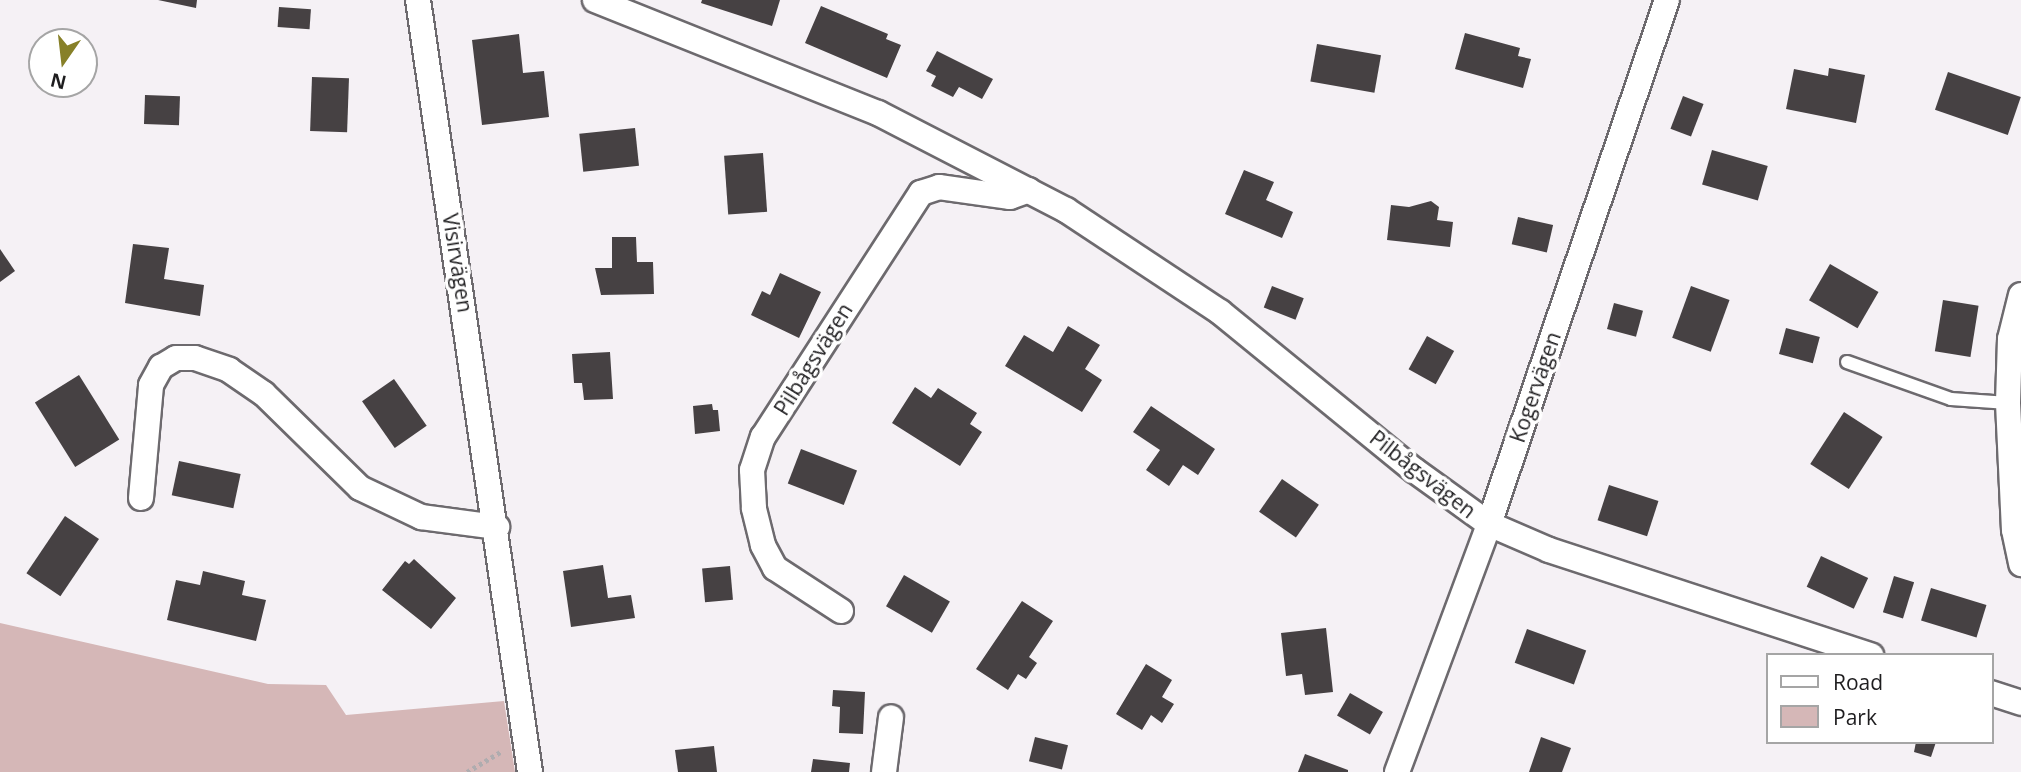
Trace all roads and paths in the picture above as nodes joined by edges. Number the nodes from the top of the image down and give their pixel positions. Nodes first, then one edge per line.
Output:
1 (418, 0) edge
2 (596, 0) edge
3 (1667, 0) edge
4 (1029, 190) junction
5 (2021, 296) edge
6 (1847, 362) dead end
7 (2008, 403) junction
8 (141, 498) dead end
9 (1489, 524) junction
10 (497, 527) junction
11 (2021, 564) edge
12 (841, 611) dead end
13 (1865, 653) edge
14 (1993, 695) edge
15 (2021, 703) edge
16 (891, 718) dead end
17 (526, 736) junction
18 (467, 772) edge
19 (530, 772) edge
20 (884, 772) edge
21 (1397, 772) edge

1 - 10 street, Visirvägen
2 - 4 street, Pilbågsvägen
3 - 9 street, Kogervägen
4 - 9 street, Pilbågsvägen
4 - 12 street, Pilbågsvägen
5 - 7 street
6 - 7 lane
7 - 11 street
8 - 10 street
9 - 13 street, Pilbågsvägen
9 - 21 street, Kogervägen
10 - 17 street, Visirvägen
14 - 15 street
16 - 20 street
17 - 18 path
17 - 19 street, Visirvägen

